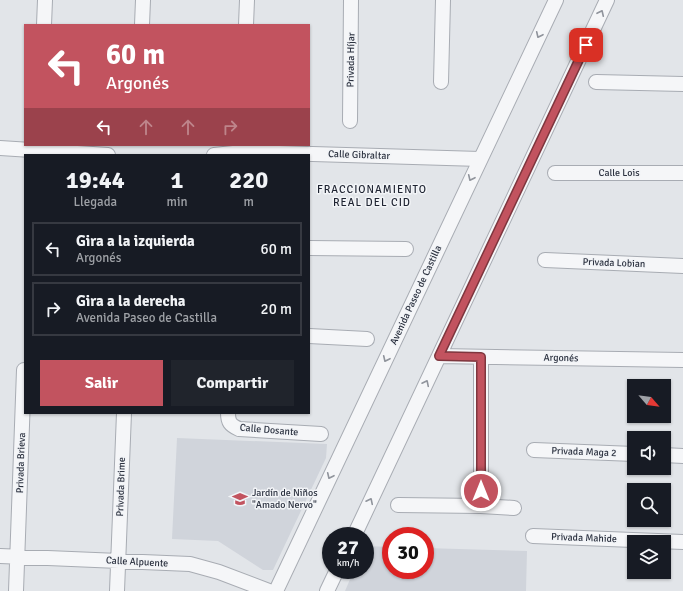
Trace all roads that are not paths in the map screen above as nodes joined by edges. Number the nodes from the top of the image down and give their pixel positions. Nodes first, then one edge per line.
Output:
1 (45, 0) edge
2 (143, 0) edge
3 (247, 0) edge
4 (351, 0) edge
5 (443, 0) edge
6 (556, 0) edge
7 (607, 0) edge
8 (44, 24) edge
9 (142, 24) edge
10 (246, 24) edge
11 (441, 82) dead end
12 (596, 82) dead end
13 (683, 84) edge
14 (350, 121) dead end
15 (0, 148) edge
16 (243, 151) edge
17 (30, 152) edge
18 (82, 154) edge
19 (221, 154) edge
20 (480, 159) junction
21 (555, 173) dead end
22 (683, 174) edge
23 (310, 248) edge
24 (406, 250) dead end
25 (545, 260) dead end
26 (683, 266) edge
27 (310, 336) edge
28 (367, 339) dead end
29 (439, 356) junction
30 (481, 357) junction
31 (683, 360) edge
32 (24, 370) dead end
33 (124, 414) edge
34 (228, 414) edge
35 (321, 434) dead end
36 (534, 450) dead end
37 (627, 454) edge
38 (671, 455) edge
39 (683, 456) edge
40 (398, 505) dead end
41 (481, 506) junction
42 (514, 508) dead end
43 (358, 527) edge
44 (534, 536) dead end
45 (683, 542) edge
46 (0, 556) edge
47 (18, 557) junction
48 (118, 561) junction
49 (333, 579) edge
50 (16, 591) edge
51 (117, 591) edge
52 (270, 591) edge
53 (276, 591) edge
54 (327, 591) edge

1 - 8 street
2 - 9 street
3 - 10 street
4 - 14 street, Privada Híjar
5 - 11 street
6 -> 20 street, Avenida Paseo de Castilla
29 -> 7 street
12 - 13 street
15 - 17 street
16 - 19 street, Calle Gibraltar
16 - 20 street, Calle Gibraltar
17 - 18 street
20 -> 53 street, Avenida Paseo de Castilla
21 - 22 street, Calle Lois
23 - 24 street
25 - 26 street, Privada Lobian
27 - 28 street
29 - 30 street, Argonés
43 -> 29 street
30 - 31 street, Argonés
30 - 41 street
32 - 47 street, Privada Brieva
33 - 48 street, Privada Brime
34 - 35 street, Calle Dosante
36 - 37 street, Privada Maga 2
38 - 39 street
40 - 41 street
41 - 42 street
44 - 45 street, Privada Mahide
46 - 47 street, Calle Alpuente
47 - 48 street, Calle Alpuente
47 - 50 street, Privada Brieva
48 - 51 street, Privada Brime
48 - 52 street, Calle Alpuente
49 - 54 street

